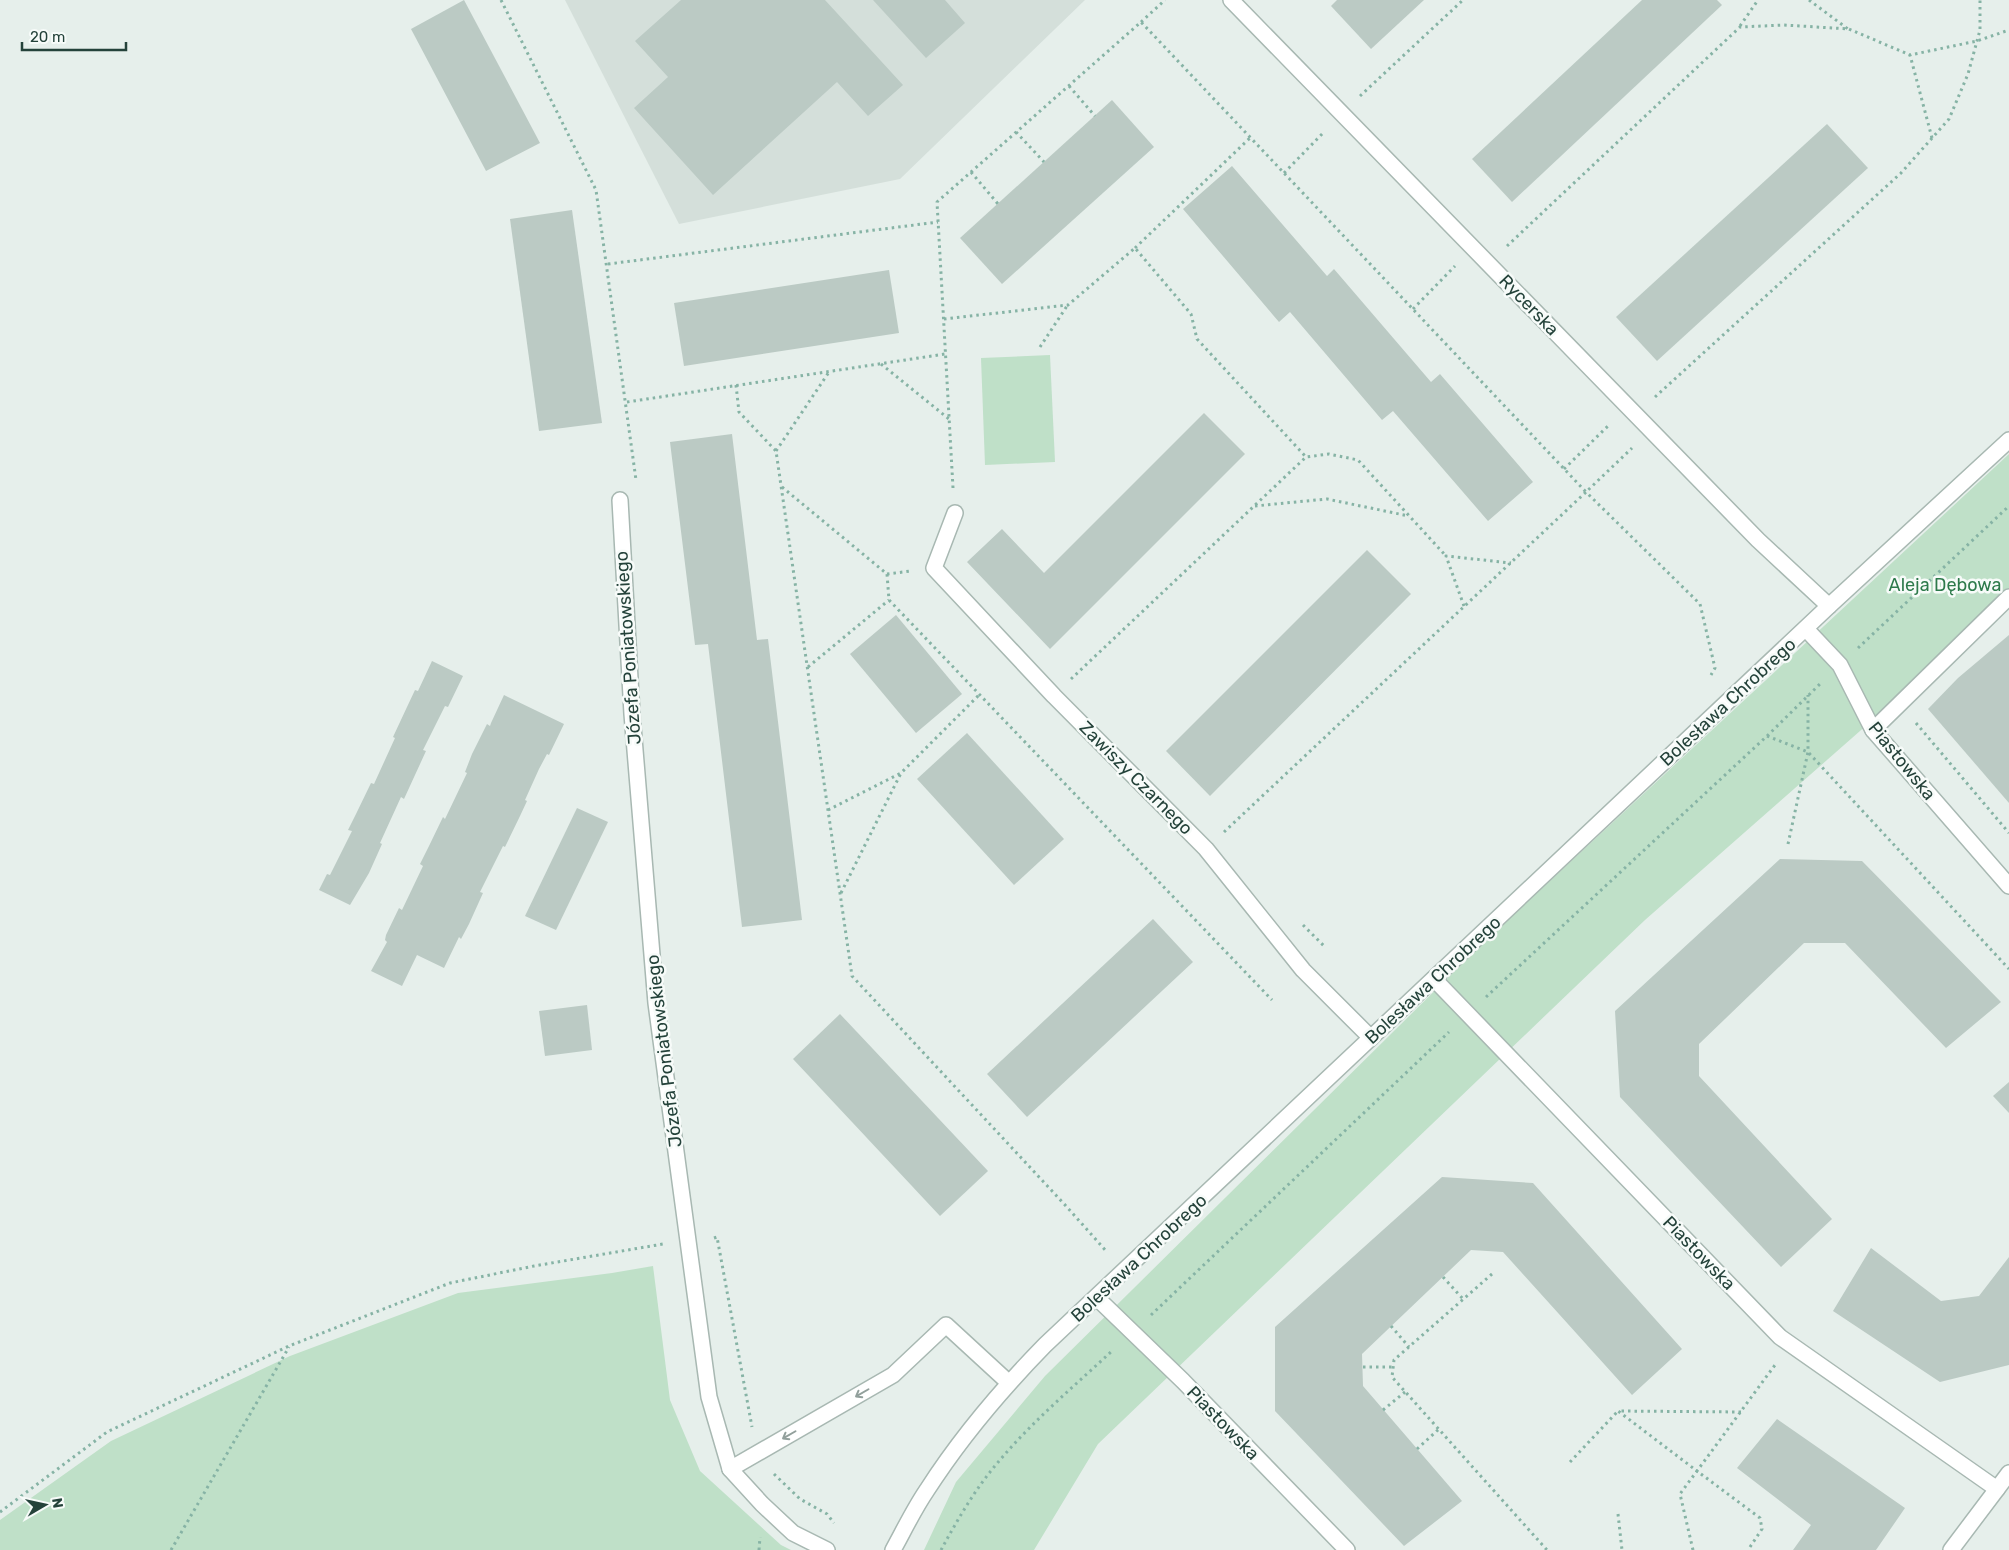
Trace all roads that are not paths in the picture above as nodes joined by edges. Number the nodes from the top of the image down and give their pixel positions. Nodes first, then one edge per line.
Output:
1 (1231, 0) edge
2 (2009, 440) edge
3 (620, 500) dead end
4 (955, 513) road end
5 (2009, 597) edge
6 (1829, 606) junction
7 (1806, 629) junction
8 (1873, 730) junction
9 (2009, 886) edge
10 (1434, 979) junction
11 (1371, 1038) junction
12 (1097, 1298) junction
13 (1008, 1382) junction
14 (730, 1470) junction
15 (2009, 1474) edge
16 (1997, 1489) junction
17 (827, 1550) edge
18 (893, 1550) edge
19 (1347, 1550) edge
20 (1951, 1550) edge

1 - 6 street, Rycerska
2 - 6 street, Bolesława Chrobrego
3 - 14 street, Józefa Poniatowskiego
4 - 11 street, Zawiszy Czarnego
5 - 8 street
6 - 7 street, Bolesława Chrobrego
7 - 8 street, Piastowska
7 - 10 street, Bolesława Chrobrego
8 - 9 street, Piastowska
10 - 11 street, Bolesława Chrobrego
10 - 16 street, Piastowska
11 - 12 street, Bolesława Chrobrego
12 - 13 street, Bolesława Chrobrego
12 - 19 street, Piastowska
13 -> 14 street
13 - 18 street, Bolesława Chrobrego
14 - 17 street, Józefa Poniatowskiego
15 - 16 street
16 - 20 street

